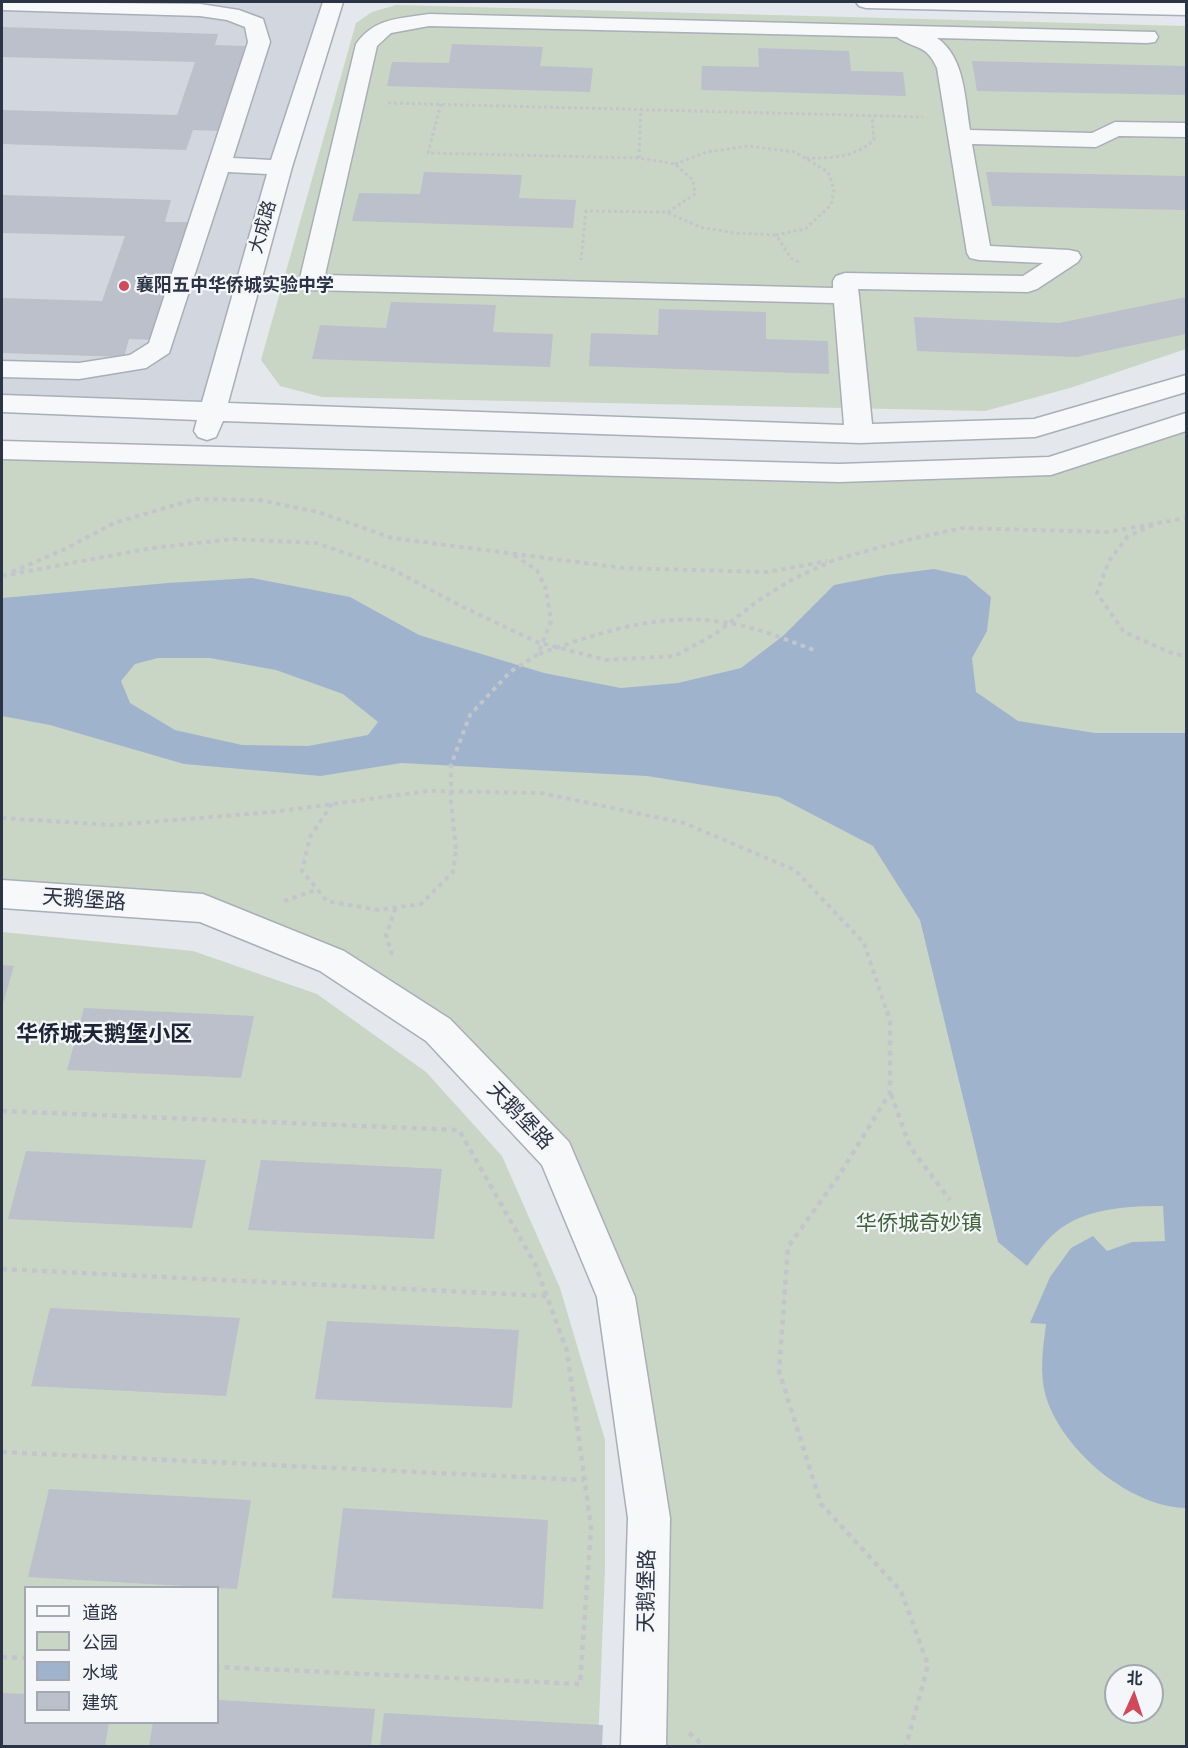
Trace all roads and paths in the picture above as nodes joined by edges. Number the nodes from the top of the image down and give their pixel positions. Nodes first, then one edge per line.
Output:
1 (333, 2) edge
2 (866, 2) edge
3 (2, 4) edge
4 (1186, 9) edge
5 (889, 31) junction
6 (1147, 36) dead end
7 (354, 102) junction
8 (441, 104) junction
9 (641, 109) junction
10 (872, 116) junction
11 (958, 128) junction
12 (1186, 130) edge
13 (639, 158) junction
14 (805, 158) junction
15 (675, 164) junction
16 (219, 165) junction
17 (280, 167) junction
18 (668, 212) junction
19 (776, 235) junction
20 (578, 289) junction
21 (845, 289) junction
22 (2, 369) edge
23 (1186, 383) edge
24 (2, 404) edge
25 (211, 411) junction
26 (1186, 422) edge
27 (860, 434) junction
28 (2, 450) edge
29 (202, 455) junction
30 (1186, 518) edge
31 (1159, 522) junction
32 (513, 555) junction
33 (834, 560) junction
34 (2, 576) edge
35 (814, 650) dead end
36 (538, 654) junction
37 (1186, 656) edge
38 (332, 804) junction
39 (2, 818) edge
40 (456, 849) joint
41 (2, 894) edge
42 (891, 1093) junction
43 (2, 1111) edge
44 (950, 1200) dead end
45 (2, 1269) edge
46 (547, 1296) junction
47 (2, 1452) edge
48 (584, 1480) junction
49 (2, 1657) edge
50 (24, 1658) edge
51 (219, 1667) edge
52 (644, 1746) edge
53 (906, 1746) edge

1 - 17 street, 大成路
2 - 4 street
3 - 16 street
5 - 6 street
5 - 7 street
5 - 11 street
7 - 8 path
7 - 20 street
8 - 9 path
8 - 13 path
9 - 10 path
9 - 13 path
10 - 11 path
10 - 14 path
11 - 12 street
11 - 21 street
13 - 15 path
14 - 15 path
14 - 19 path
15 - 18 path
16 - 17 street
16 - 22 street
17 - 25 street, 大成路
18 - 19 path
18 - 20 path
19 - 21 path
20 - 21 street
21 - 27 street
23 - 27 street
24 - 25 street
25 - 27 street
25 - 29 street, 大成路
26 - 29 street
28 - 29 street
30 - 31 path
31 - 33 path
31 - 37 path
32 - 33 path
32 - 34 path
32 - 36 path, bridge
33 - 34 path
35 - 36 path, bridge
36 - 40 path, bridge
38 - 39 path
38 - 40 path
38 - 42 path
41 - 52 street, 天鹅堡路
42 - 44 path
42 - 53 path
43 - 46 path
45 - 46 path
46 - 48 path
47 - 48 path
48 - 51 path
49 - 50 path

